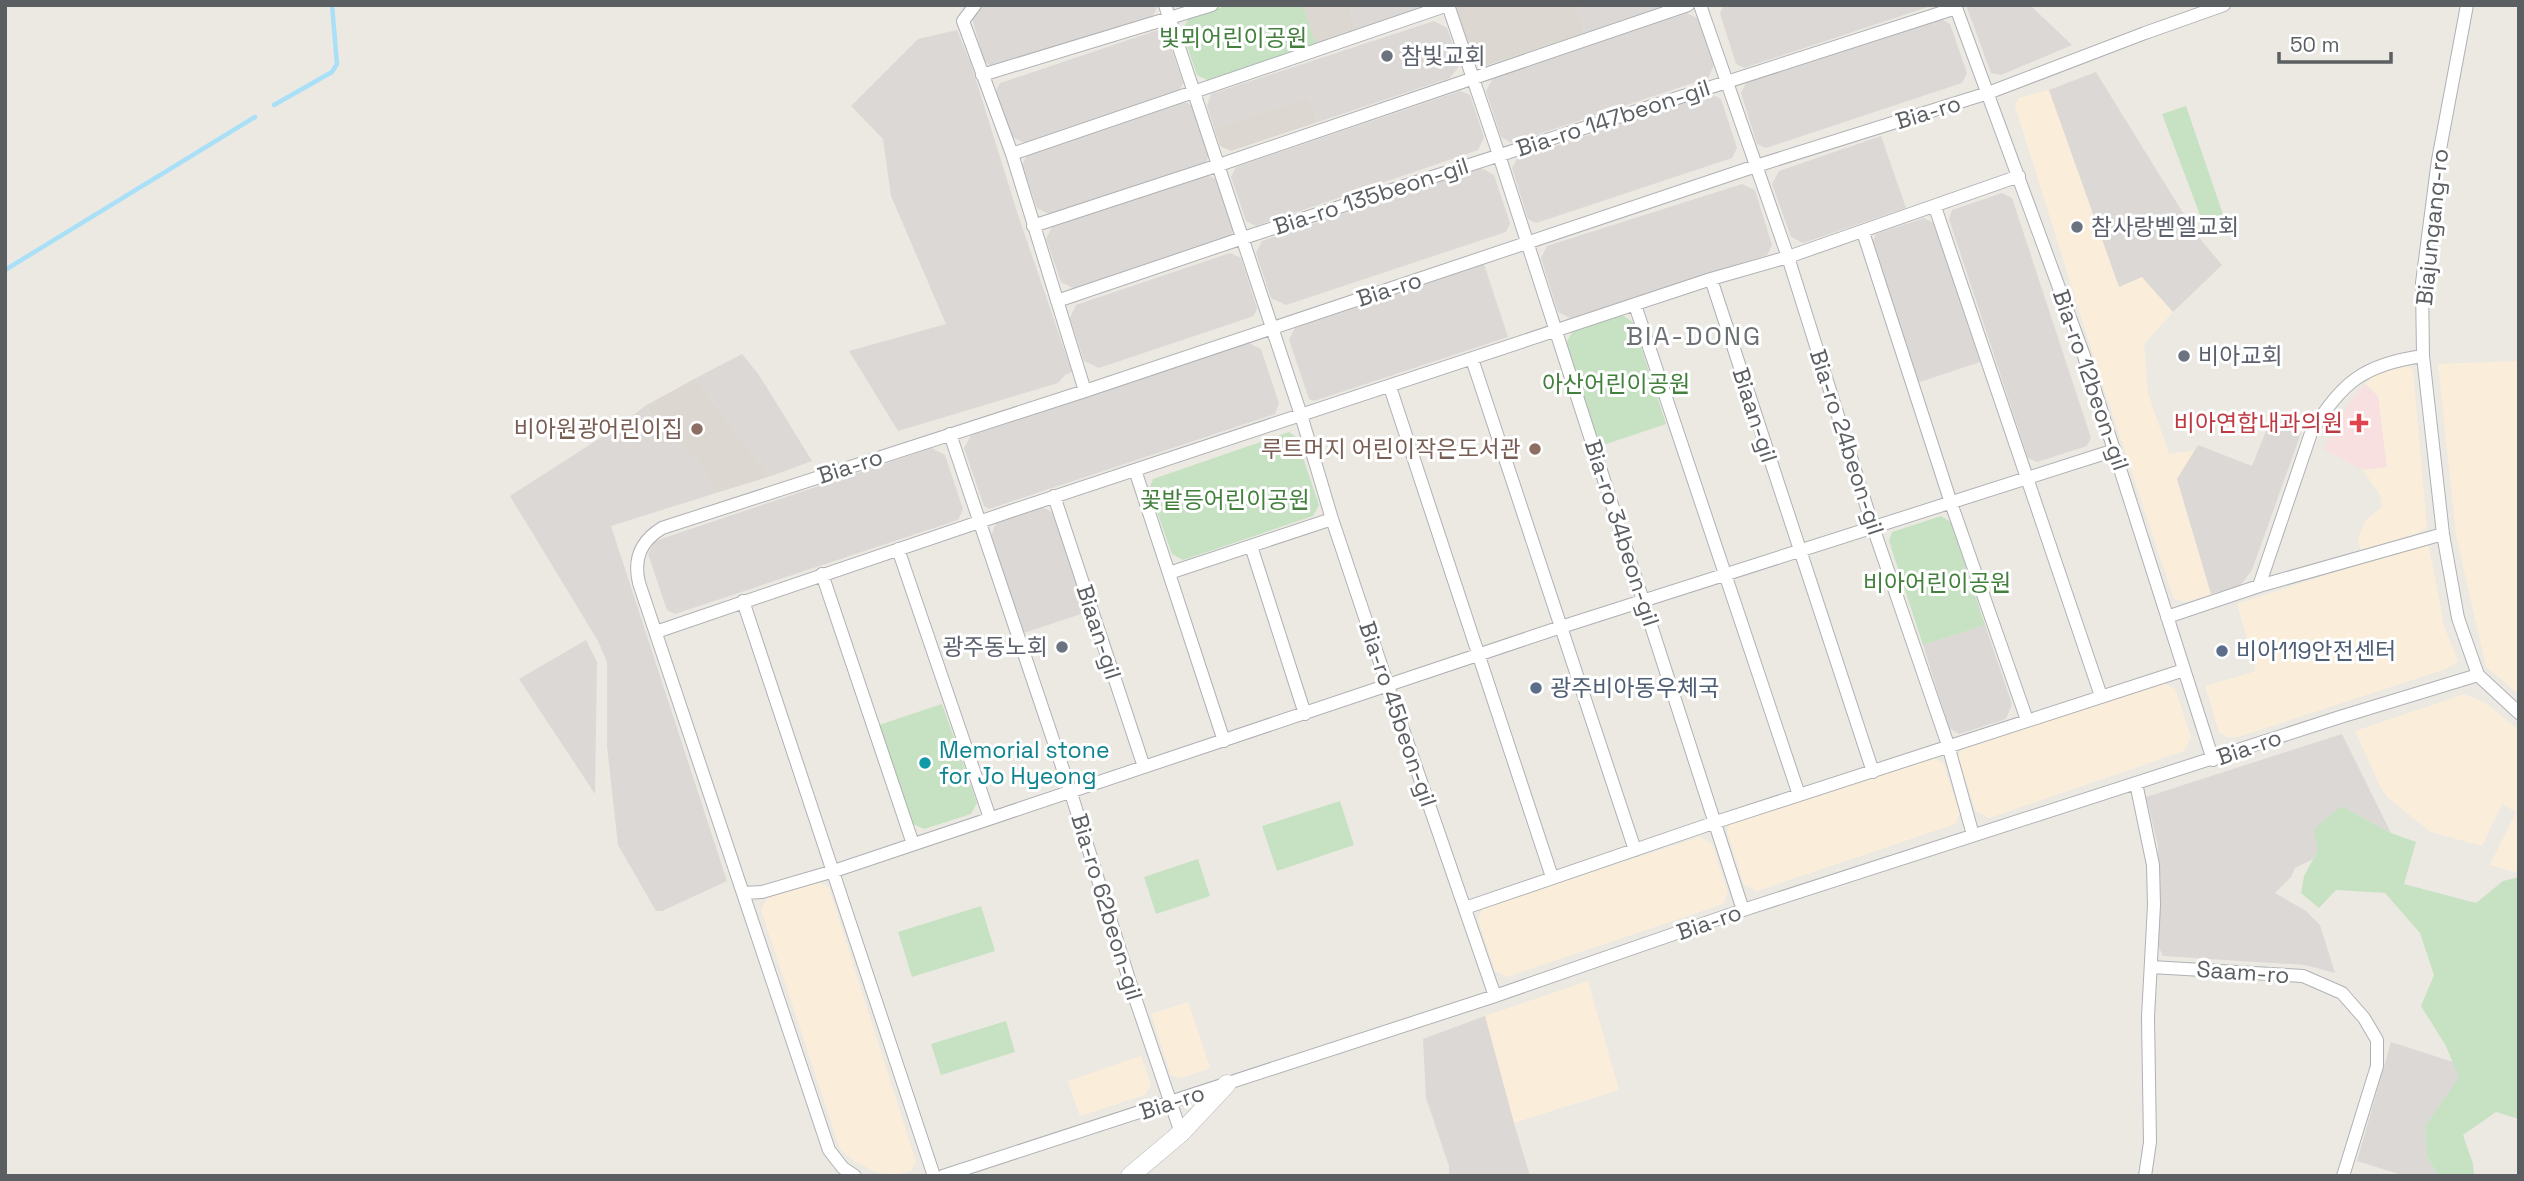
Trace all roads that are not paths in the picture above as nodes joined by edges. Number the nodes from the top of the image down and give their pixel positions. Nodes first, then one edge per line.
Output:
1 (975, 5) edge
2 (1212, 5) edge
3 (1448, 5) edge
4 (1689, 5) edge
5 (1700, 5) edge
6 (2224, 5) edge
7 (2467, 5) edge
8 (1955, 7) edge
9 (1167, 12) edge
10 (982, 75) junction
11 (1473, 79) junction
12 (1727, 82) junction
13 (1194, 91) junction
14 (1988, 93) junction
15 (1012, 154) junction
16 (1499, 155) junction
17 (1219, 165) junction
18 (1756, 166) junction
19 (2019, 176) junction
20 (1935, 207) junction
21 (1033, 226) junction
22 (1863, 232) junction
23 (1243, 238) junction
24 (1527, 244) junction
25 (1788, 257) junction
26 (1711, 279) junction
27 (1057, 301) junction
28 (1636, 305) junction
29 (1272, 327) junction
30 (1555, 331) junction
31 (2423, 356) junction
32 (1472, 359) junction
33 (1390, 387) junction
34 (1085, 391) junction
35 (1301, 415) junction
36 (950, 434) junction
37 (2115, 450) junction
38 (1135, 470) junction
39 (2025, 477) junction
40 (1054, 496) junction
41 (1951, 503) junction
42 (1332, 519) junction
43 (979, 521) junction
44 (1874, 527) junction
45 (2443, 534) junction
46 (1251, 546) junction
47 (898, 549) junction
48 (1799, 551) junction
49 (1169, 573) junction
50 (822, 574) junction
51 (1724, 575) junction
52 (2259, 586) junction
53 (743, 601) junction
54 (1645, 601) junction
55 (2167, 617) junction
56 (1561, 628) junction
57 (656, 632) junction
58 (1479, 655) junction
59 (2183, 670) junction
60 (2478, 676) junction
61 (1388, 686) junction
62 (2101, 696) junction
63 (2519, 713) edge
64 (1305, 714) junction
65 (2027, 720) junction
66 (1224, 741) junction
67 (1948, 745) junction
68 (2213, 760) junction
69 (1144, 767) junction
70 (1873, 772) junction
71 (2137, 783) junction
72 (1071, 793) junction
73 (1798, 795) junction
74 (990, 818) junction
75 (1716, 822) junction
76 (1973, 835) junction
77 (913, 844) junction
78 (1635, 850) junction
79 (834, 871) junction
80 (1552, 877) junction
81 (744, 893) junction
82 (1465, 908) junction
83 (1743, 910) junction
84 (2151, 967) junction
85 (1495, 996) junction
86 (1227, 1084) junction
87 (1172, 1102) junction
88 (1181, 1133) junction
89 (855, 1176) edge
90 (934, 1176) edge
91 (943, 1176) edge
92 (1130, 1176) edge
93 (2145, 1176) edge
94 (2343, 1176) edge

1 - 10 street
2 - 9 street
3 - 11 street, Bia-ro 147beon-gil
3 - 13 street
4 - 11 street
5 - 12 street, Bia-ro 147beon-gil
6 - 14 street, Bia-ro
7 - 31 street, Biajungang-ro
8 - 12 street, Bia-ro 147beon-gil
8 - 14 street, Bia-ro 12beon-gil
9 - 10 street
9 - 13 street, Bia-ro 135beon-gil
10 - 15 street
11 - 16 street, Bia-ro 147beon-gil
11 - 17 street
12 - 16 street, Bia-ro 147beon-gil
12 - 18 street, Bia-ro 147beon-gil
13 - 15 street
13 - 17 street, Bia-ro 135beon-gil
14 - 18 street, Bia-ro
14 - 19 street, Bia-ro 12beon-gil
15 - 21 street
16 - 23 street, Bia-ro 135beon-gil
16 - 24 street, Bia-ro 147beon-gil
17 - 21 street
17 - 23 street, Bia-ro 135beon-gil
18 - 24 street, Bia-ro
18 - 25 street, Bia-ro 24beon-gil
19 - 20 street
19 - 37 street, Bia-ro 12beon-gil
20 - 22 street
20 - 39 street
21 - 27 street
22 - 25 street
22 - 41 street
23 - 27 street
23 - 29 street, Bia-ro 135beon-gil
24 - 29 street, Bia-ro
24 - 30 street, Bia-ro 34beon-gil
25 - 26 street
25 - 44 street, Bia-ro 24beon-gil
26 - 28 street
26 - 48 street, Biaan-gil
27 - 34 street
28 - 30 street
28 - 51 street
29 - 34 street, Bia-ro
29 - 35 street, Bia-ro 45beon-gil
30 - 32 street
30 - 54 street, Bia-ro 34beon-gil
31 - 45 street, Biajungang-ro
31 - 52 street
32 - 33 street
32 - 56 street
33 - 35 street
33 - 58 street
34 - 36 street, Bia-ro
35 - 38 street
35 - 42 street, Bia-ro 45beon-gil
36 - 43 street, Bia-ro 62beon-gil
36 - 57 street, Bia-ro
37 - 39 street
37 - 55 street, Bia-ro 12beon-gil
38 - 40 street
38 - 49 street
39 - 41 street
39 - 62 street
40 - 43 street
40 - 69 street, Biaan-gil
41 - 44 street
41 - 65 street
42 - 46 street
42 - 61 street, Bia-ro 45beon-gil
43 - 47 street
43 - 72 street, Bia-ro 62beon-gil
44 - 48 street
44 - 67 street, Bia-ro 24beon-gil
45 - 52 street
45 - 60 street, Biajungang-ro
46 - 49 street
46 - 64 street
47 - 50 street
47 - 74 street
48 - 51 street
48 - 70 street, Biaan-gil
49 - 66 street
50 - 53 street
50 - 77 street
51 - 54 street
51 - 73 street
52 - 55 street
53 - 57 street
53 - 79 street
54 - 56 street
54 - 75 street, Bia-ro 34beon-gil
55 - 59 street, Bia-ro 12beon-gil
56 - 58 street
56 - 78 street
57 - 81 street, Bia-ro
58 - 61 street
58 - 80 street
59 - 62 street
59 - 68 street, Bia-ro 12beon-gil
60 - 63 street, Biajungang-ro
60 - 68 street, Bia-ro
61 - 64 street
61 - 82 street, Bia-ro 45beon-gil
62 - 65 street
64 - 66 street
65 - 67 street
66 - 69 street
67 - 70 street
67 - 76 street, Bia-ro 24beon-gil
68 - 71 street, Bia-ro
69 - 72 street
70 - 73 street
71 - 76 street, Bia-ro
71 - 84 street
72 - 74 street
72 - 87 street, Bia-ro 62beon-gil
73 - 75 street
74 - 77 street
75 - 78 street
75 - 83 street, Bia-ro 34beon-gil
76 - 83 street, Bia-ro
77 - 79 street
78 - 80 street
79 - 81 street
79 - 90 street
80 - 82 street
81 - 89 street, Bia-ro
82 - 85 street, Bia-ro 45beon-gil
83 - 85 street, Bia-ro
84 - 93 street
84 - 94 street, Saam-ro
85 - 86 street, Bia-ro
86 - 87 street, Bia-ro
86 - 88 main road
87 - 88 street, Bia-ro 62beon-gil
87 - 91 street, Bia-ro
88 - 92 main road

